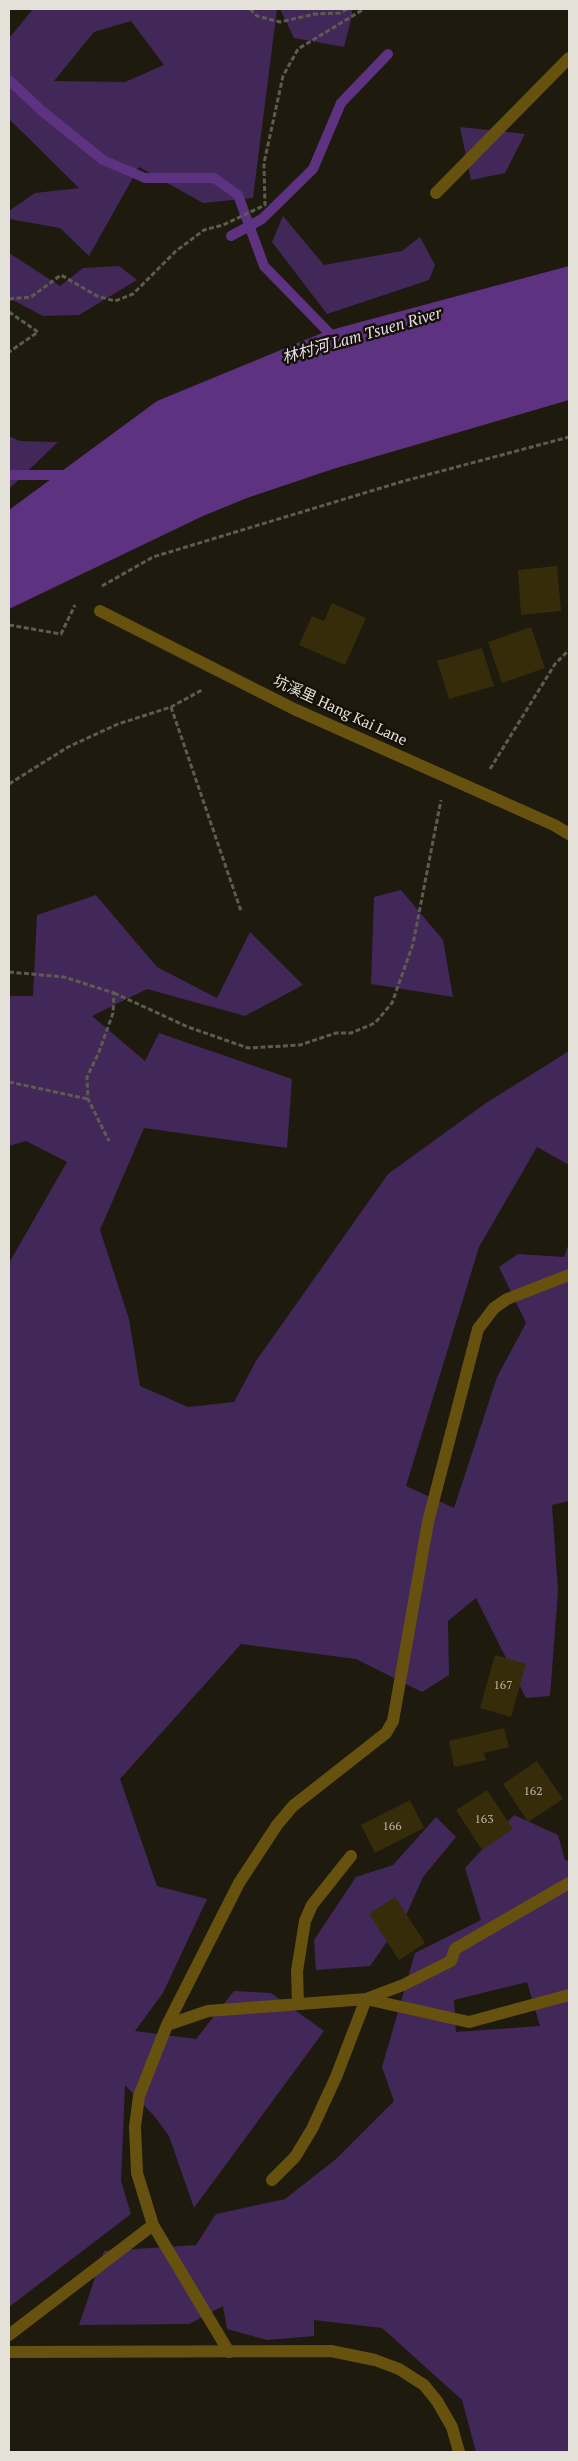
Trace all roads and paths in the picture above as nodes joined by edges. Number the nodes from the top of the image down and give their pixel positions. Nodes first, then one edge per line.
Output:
1 (250, 9) edge
2 (347, 9) edge
3 (364, 9) edge
4 (569, 58) edge
5 (436, 192) dead end
6 (9, 299) edge
7 (9, 312) edge
8 (9, 352) edge
9 (569, 437) edge
10 (95, 590) dead end
11 (100, 611) joint
12 (9, 625) edge
13 (569, 650) edge
14 (229, 676) junction
15 (171, 707) junction
16 (446, 777) junction
17 (9, 784) edge
18 (477, 791) junction
19 (569, 834) edge
20 (241, 911) dead end
21 (9, 972) edge
22 (114, 993) junction
23 (9, 1082) edge
24 (88, 1099) junction
25 (109, 1141) dead end
26 (569, 1275) edge
27 (351, 1856) dead end
28 (569, 1883) edge
29 (569, 1995) edge
30 (366, 1999) junction
31 (298, 2004) junction
32 (168, 2025) junction
33 (272, 2180) dead end
34 (153, 2225) junction
35 (9, 2335) edge
36 (9, 2352) edge
37 (229, 2352) junction
38 (459, 2452) edge

1 - 2 path
3 - 6 path
4 - 5 street
7 - 8 path
9 - 10 path
11 - 12 path
11 - 14 street, 坑溪里 Hang Kai Lane
13 - 18 path
14 - 15 path
14 - 16 street, 坑溪里 Hang Kai Lane
15 - 17 path
15 - 20 path
16 - 18 street, 坑溪里 Hang Kai Lane
16 - 22 path
18 - 19 street, 坑溪里 Hang Kai Lane
21 - 22 path
22 - 24 path
23 - 24 path
24 - 25 path
26 - 32 street
27 - 31 street
28 - 30 street
29 - 30 street
30 - 31 street
30 - 33 street
31 - 32 street
32 - 34 street
34 - 35 street
34 - 37 street
36 - 37 street
37 - 38 street

